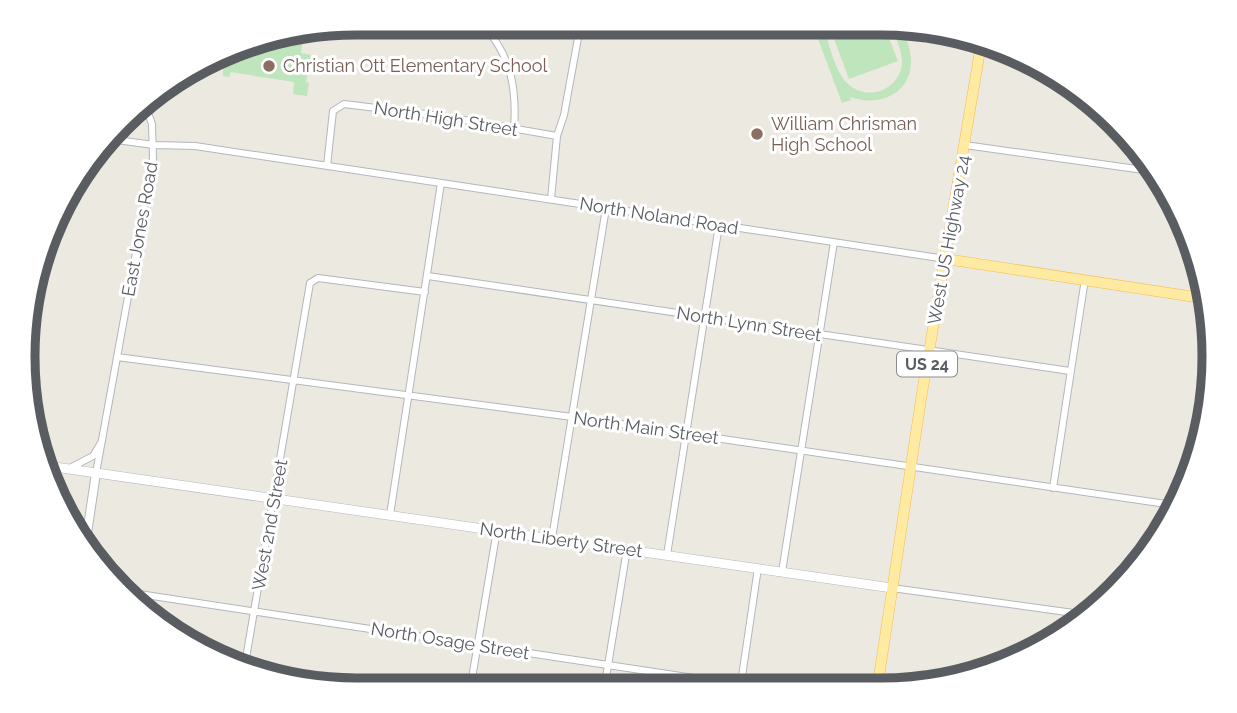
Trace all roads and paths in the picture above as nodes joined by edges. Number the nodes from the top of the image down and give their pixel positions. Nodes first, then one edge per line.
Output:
1 (493, 35) edge
2 (578, 38) dead end
3 (980, 51) edge
4 (148, 113) edge
5 (513, 129) junction
6 (557, 136) junction
7 (119, 140) edge
8 (154, 145) junction
9 (965, 145) junction
10 (327, 166) junction
11 (1142, 170) edge
12 (442, 183) junction
13 (551, 199) junction
14 (606, 208) junction
15 (719, 225) junction
16 (834, 242) junction
17 (946, 259) junction
18 (428, 276) junction
19 (1085, 279) junction
20 (425, 292) junction
21 (1196, 297) edge
22 (591, 299) junction
23 (704, 317) junction
24 (819, 335) junction
25 (929, 351) junction
26 (117, 356) junction
27 (1070, 371) junction
28 (294, 379) junction
29 (410, 395) junction
30 (572, 417) junction
31 (686, 434) junction
32 (104, 440) junction
33 (800, 452) junction
34 (54, 467) edge
35 (911, 468) junction
36 (68, 469) junction
37 (96, 473) junction
38 (1053, 488) junction
39 (275, 499) junction
40 (1166, 504) edge
41 (390, 515) junction
42 (497, 530) junction
43 (87, 532) edge
44 (552, 538) junction
45 (627, 549) junction
46 (667, 555) junction
47 (758, 568) junction
48 (782, 572) junction
49 (892, 588) junction
50 (141, 594) edge
51 (255, 611) junction
52 (1074, 613) edge
53 (478, 645) junction
54 (246, 659) edge
55 (608, 665) junction
56 (472, 678) edge
57 (606, 678) edge
58 (686, 678) edge
59 (741, 678) edge
60 (879, 678) edge

1 - 5 street
2 - 6 street
3 - 9 main road, West US Highway 24 / US 24
4 - 8 street, East Jones Road
5 - 6 street, North High Street
5 - 10 street, North High Street
6 - 13 street
7 - 8 street, North Noland Road
8 - 10 street, North Noland Road
8 - 26 street, East Jones Road
9 - 11 street
9 - 17 main road, West US Highway 24 / US 24
10 - 12 street, North Noland Road
12 - 13 street, North Noland Road
12 - 18 street
13 - 14 street, North Noland Road
14 - 15 street, North Noland Road
14 - 22 street
15 - 16 street, North Noland Road
15 - 23 street
16 - 17 street, North Noland Road
16 - 24 street
17 - 19 main road, North Noland Road
17 - 25 main road, West US Highway 24 / US 24
18 - 20 street
18 - 22 street, North Lynn Street
19 - 21 main road, North Noland Road
19 - 27 street
20 - 28 street, West 2nd Street
20 - 29 street
22 - 23 street, North Lynn Street
22 - 30 street
23 - 24 street, North Lynn Street
23 - 31 street
24 - 25 street, North Lynn Street
24 - 33 street
25 - 27 street, North Lynn Street
25 - 35 main road, West US Highway 24 / US 24
26 - 28 street, North Main Street
26 - 32 street, East Jones Road
27 - 38 street
28 - 29 street, North Main Street
28 - 39 street, West 2nd Street
29 - 30 street, North Main Street
29 - 41 street
30 - 31 street, North Main Street
30 - 44 street
31 - 33 street, North Main Street
31 - 46 street
32 - 36 street
32 - 37 street, East Jones Road
33 - 35 street, North Main Street
33 - 48 street
34 - 36 main road, North Liberty Street
35 - 38 street, North Main Street
35 - 49 main road, West US Highway 24 / US 24
36 - 37 main road, North Liberty Street
37 - 39 main road, North Liberty Street
37 - 43 street
38 - 40 street, North Main Street
39 - 41 main road, North Liberty Street
39 - 51 street, West 2nd Street
41 - 42 main road, North Liberty Street
42 - 44 main road, North Liberty Street
42 - 53 street
44 - 45 main road, North Liberty Street
45 - 46 main road, North Liberty Street
45 - 55 street
46 - 47 main road, North Liberty Street
47 - 48 main road, North Liberty Street
47 - 59 street
48 - 49 main road, North Liberty Street
49 - 52 street, North Liberty Street
49 - 60 main road, West US Highway 24 / US 24
50 - 51 street, North Osage Street
51 - 53 street, North Osage Street
51 - 54 street, West 2nd Street
53 - 55 street, North Osage Street
53 - 56 street
55 - 57 street
55 - 58 street, North Osage Street

